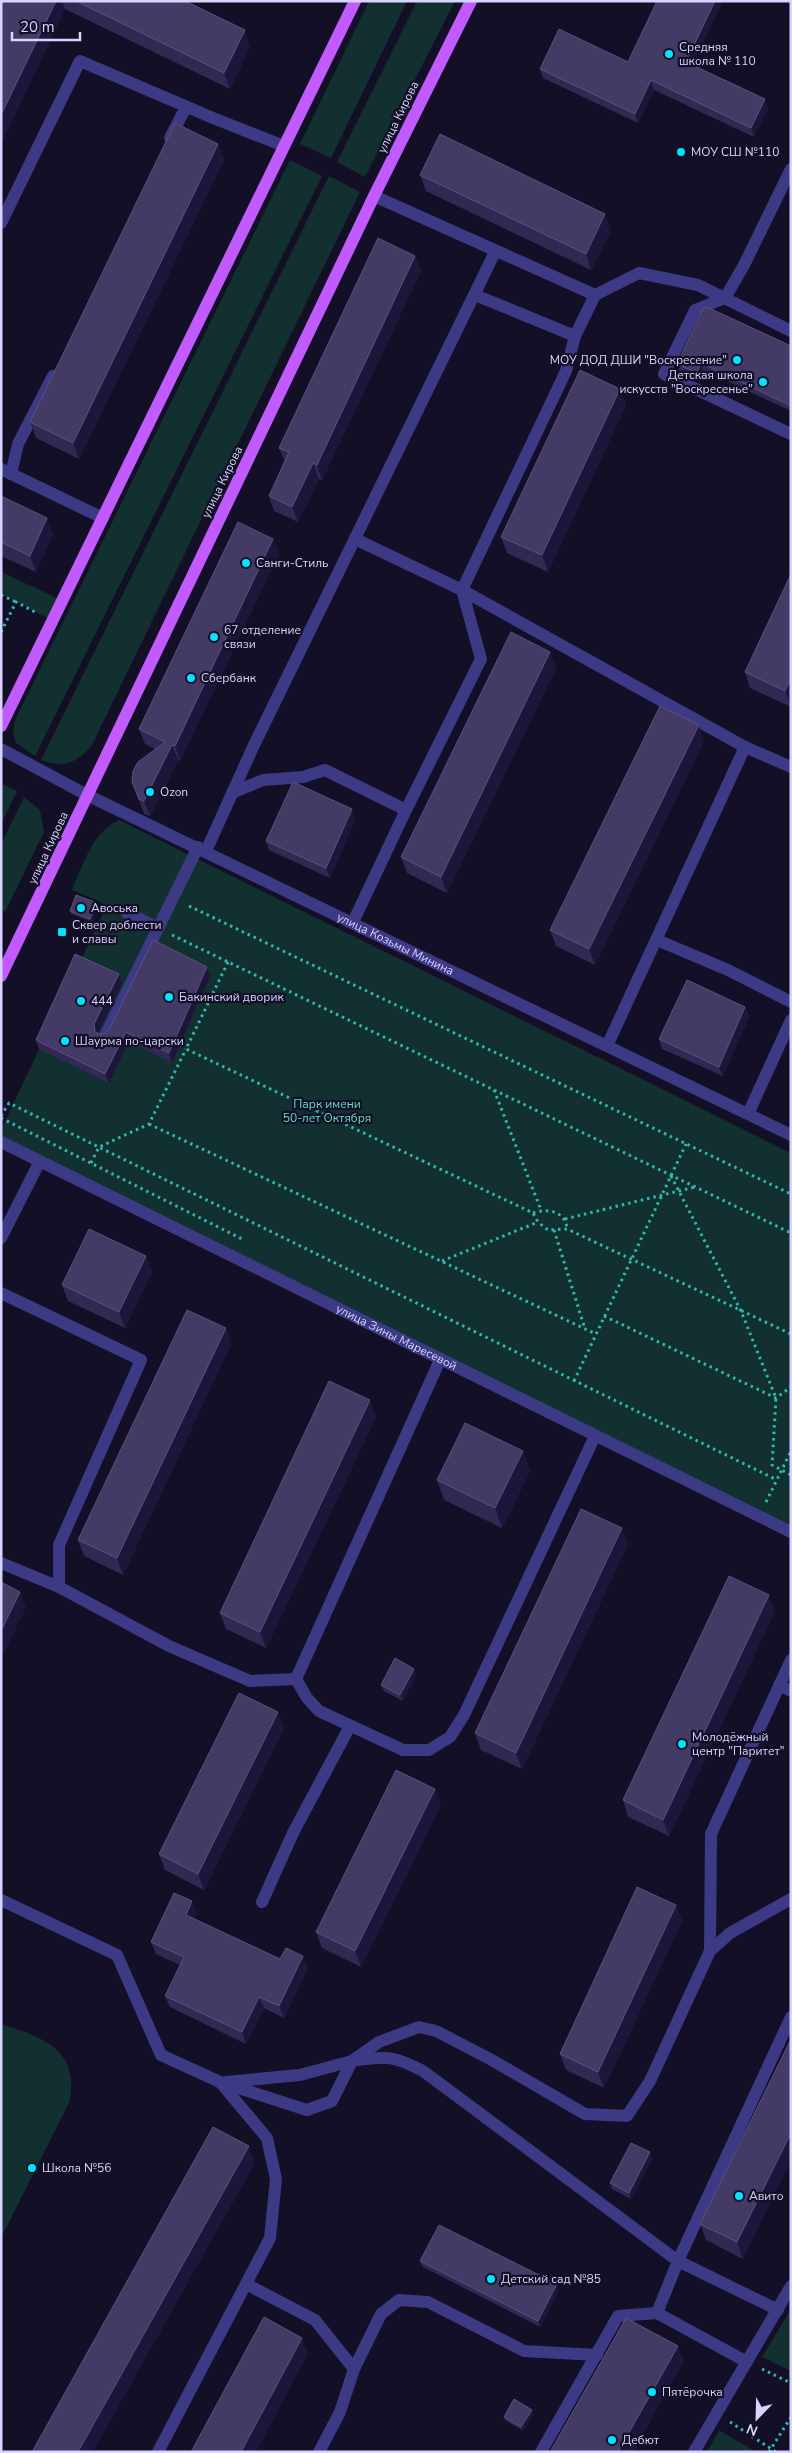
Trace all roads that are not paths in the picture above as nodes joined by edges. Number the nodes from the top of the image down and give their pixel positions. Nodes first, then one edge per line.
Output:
1 (355, 1) edge
2 (471, 1) edge
3 (186, 107) junction
4 (284, 146) junction
5 (164, 151) edge
6 (791, 169) edge
7 (374, 196) junction
8 (1, 223) edge
9 (496, 252) junction
10 (475, 295) junction
11 (595, 295) junction
12 (725, 298) junction
13 (791, 331) edge
14 (575, 336) junction
15 (58, 364) edge
16 (791, 434) edge
17 (6, 472) edge
18 (103, 518) junction
19 (355, 539) junction
20 (462, 590) junction
21 (1, 726) edge
22 (746, 747) junction
23 (1, 749) edge
24 (791, 767) edge
25 (232, 793) junction
26 (87, 795) junction
27 (406, 810) junction
28 (202, 849) junction
29 (127, 913) dead end
30 (353, 922) junction
31 (158, 928) junction
32 (657, 940) junction
33 (1, 976) edge
34 (791, 1002) edge
35 (791, 1020) edge
36 (105, 1036) edge
37 (607, 1046) junction
38 (748, 1114) junction
39 (791, 1135) edge
40 (1, 1142) edge
41 (40, 1161) junction
42 (1, 1238) edge
43 (1, 1293) edge
44 (440, 1360) junction
45 (595, 1436) junction
46 (791, 1532) edge
47 (1, 1563) edge
48 (59, 1587) junction
49 (791, 1660) edge
50 (296, 1679) junction
51 (785, 1688) edge
52 (350, 1726) junction
53 (791, 1899) edge
54 (1, 1900) edge
55 (262, 1902) dead end
56 (710, 1951) junction
57 (791, 2017) edge
58 (352, 2061) junction
59 (223, 2082) junction
60 (678, 2261) junction
61 (246, 2284) junction
62 (791, 2286) edge
63 (778, 2310) junction
64 (657, 2313) junction
65 (597, 2355) junction
66 (747, 2362) junction
67 (354, 2368) junction
68 (158, 2452) edge
69 (318, 2452) edge
70 (541, 2452) edge
71 (694, 2452) edge

1 - 4 main road
2 - 7 main road, улица Кирова
3 - 4 street
3 - 5 street
3 - 8 street
4 - 18 main road
6 - 12 street
7 - 9 street
7 - 26 main road, улица Кирова
9 - 10 street
9 - 11 street
10 - 14 street
10 - 19 street
11 - 12 street
11 - 14 street
12 - 13 street
12 - 16 street
14 - 20 street
15 - 17 street
17 - 18 street
18 - 21 main road
19 - 20 street
19 - 25 street
20 - 22 street
20 - 27 street
22 - 24 street
22 - 32 street
23 - 26 street, улица Козьмы Минина
25 - 27 street
25 - 28 street
26 - 28 street, улица Козьмы Минина
26 - 33 main road, улица Кирова
27 - 30 street
28 - 30 street, улица Козьмы Минина
28 - 31 street
29 - 31 street
30 - 37 street, улица Козьмы Минина
31 - 36 street
32 - 34 street
32 - 37 street
35 - 38 street
37 - 38 street, улица Козьмы Минина
38 - 39 street, улица Козьмы Минина
40 - 41 street, улица Зины Маресевой
41 - 42 street
41 - 44 street, улица Зины Маресевой
43 - 48 street
44 - 45 street, улица Зины Маресевой
44 - 50 street
45 - 46 street, улица Зины Маресевой
45 - 52 street
47 - 48 street
48 - 50 street
49 - 51 street
50 - 52 street
51 - 56 street
52 - 55 street
53 - 56 street
54 - 59 street
56 - 58 street
57 - 60 street
58 - 59 street
58 - 59 street
58 - 60 street
59 - 61 street
60 - 63 street
60 - 64 street
61 - 67 street
61 - 68 street
62 - 63 street
63 - 66 street
64 - 65 street
64 - 66 street
65 - 67 street
65 - 70 street
66 - 71 street
67 - 69 street

